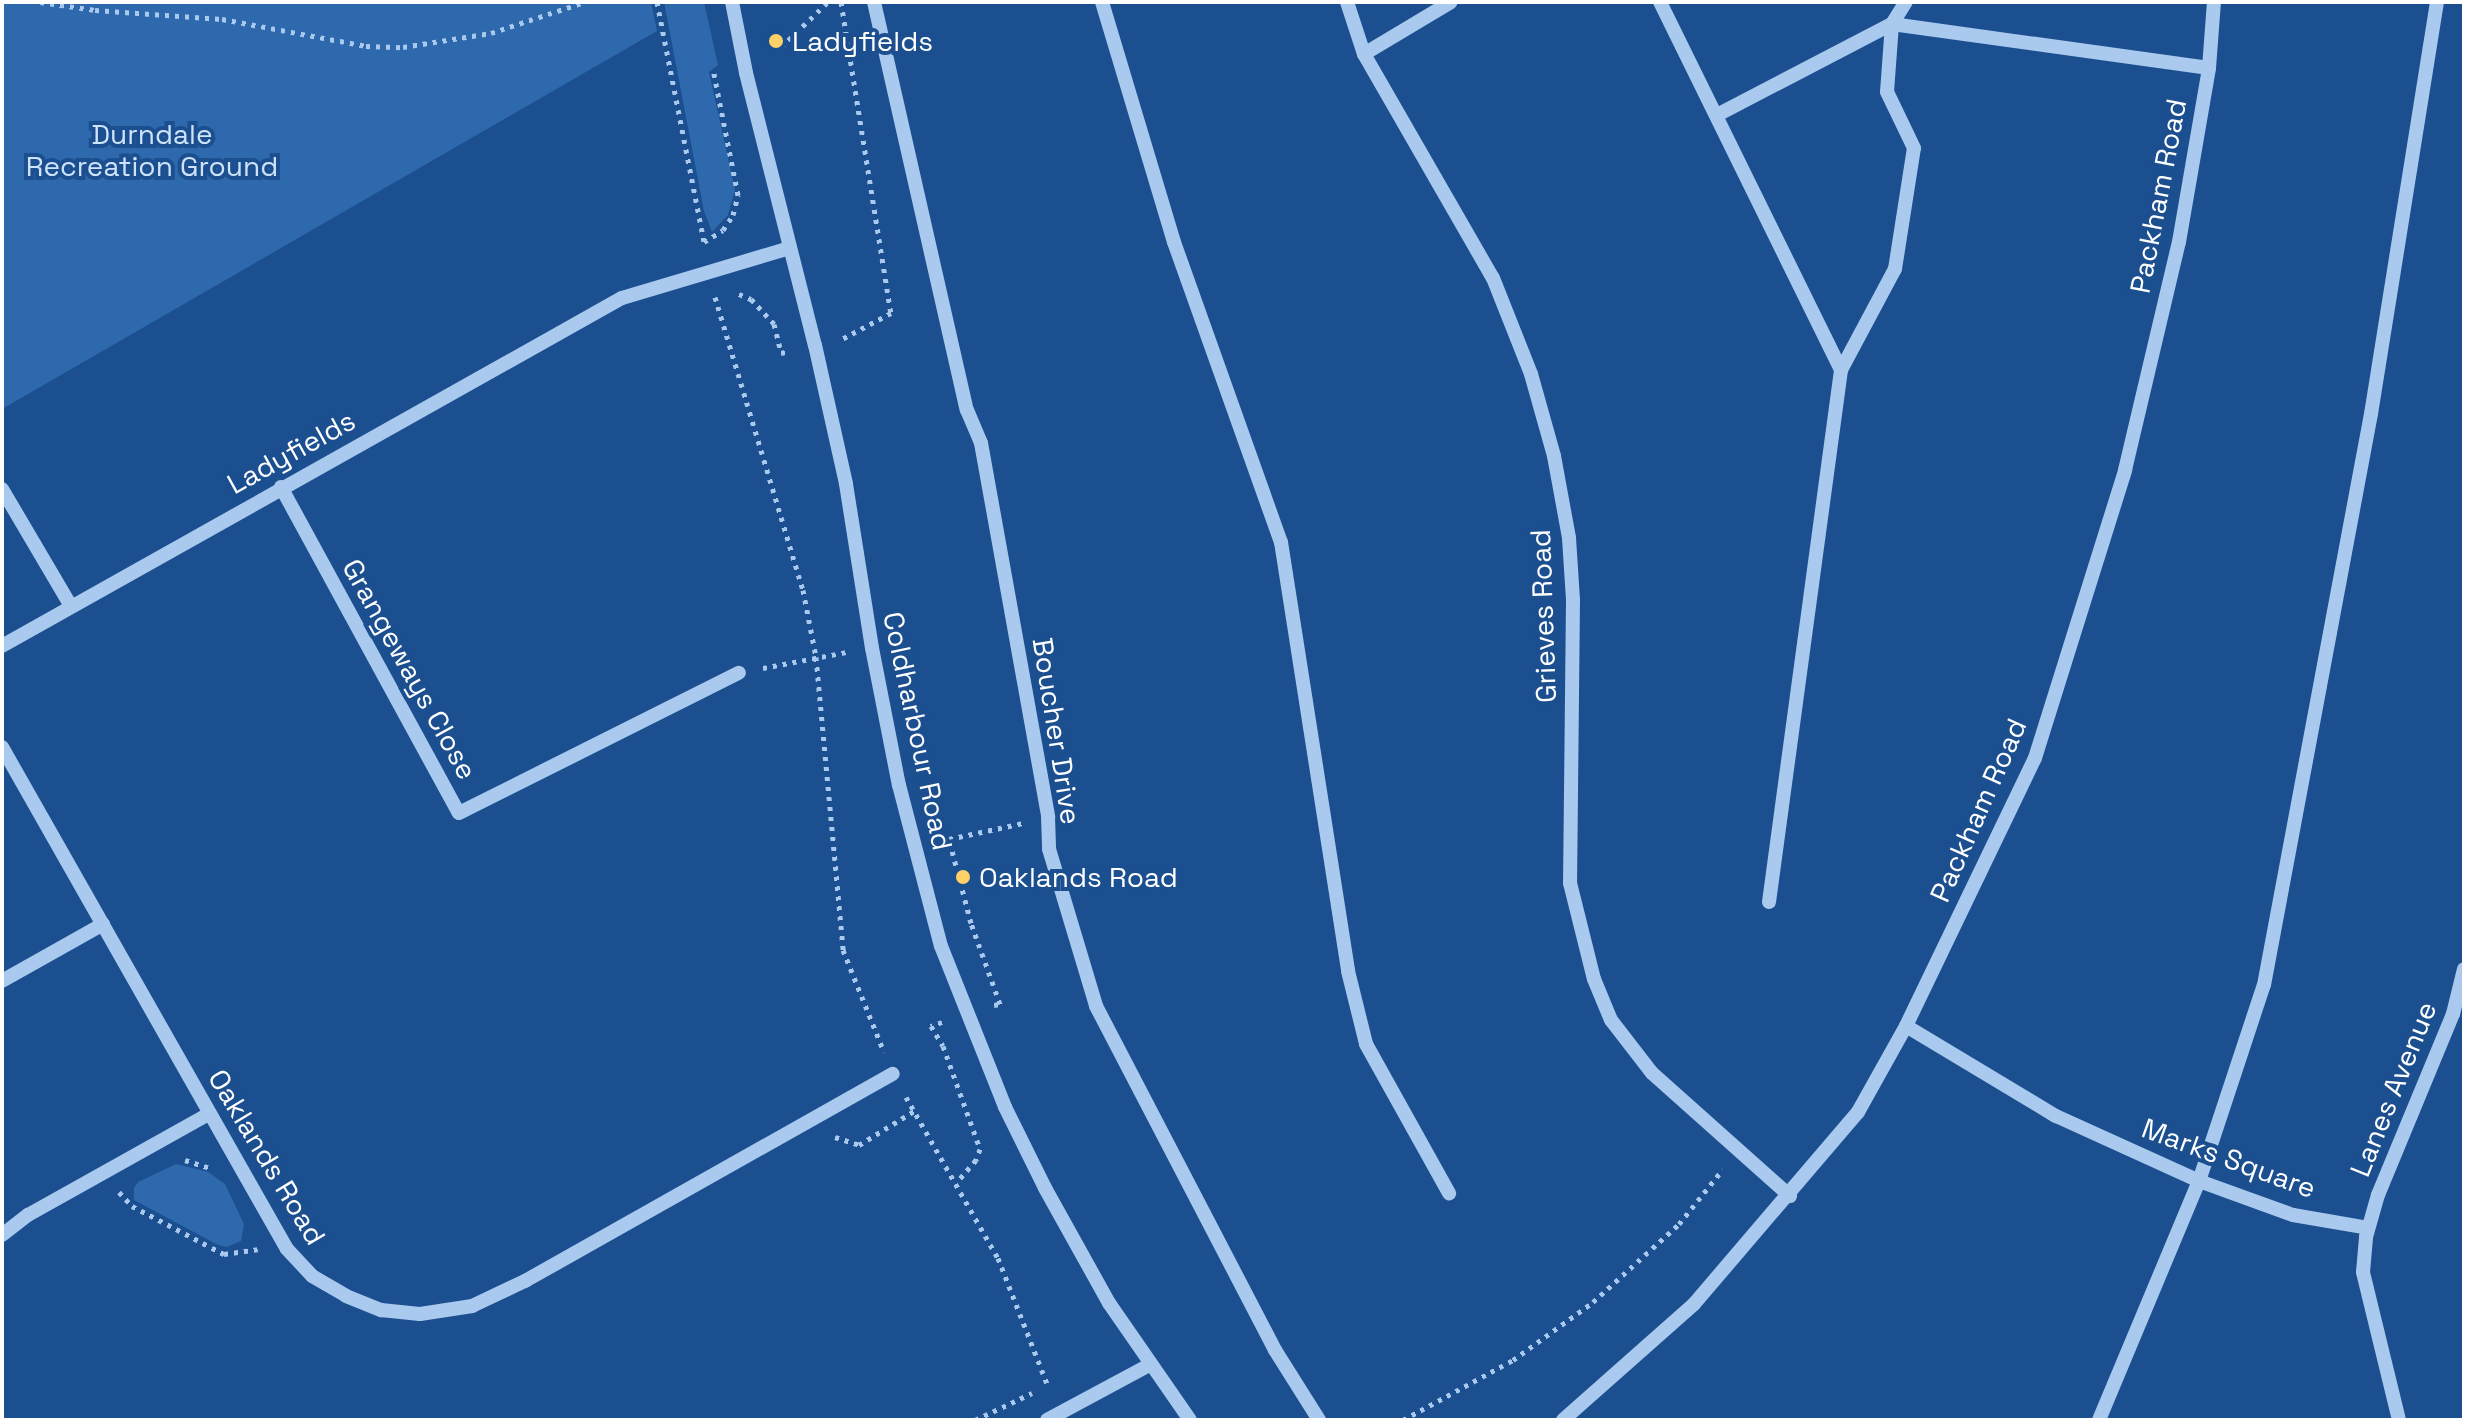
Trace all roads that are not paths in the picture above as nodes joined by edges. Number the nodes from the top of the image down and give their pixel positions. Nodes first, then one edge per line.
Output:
1 (732, 2) edge
2 (874, 2) edge
3 (1102, 2) edge
4 (1347, 2) edge
5 (1451, 2) edge
6 (1660, 2) edge
7 (1906, 2) edge
8 (2214, 2) edge
9 (2437, 2) edge
10 (1892, 24) junction
11 (1364, 54) junction
12 (2209, 68) junction
13 (1717, 115) junction
14 (790, 248) junction
15 (1841, 370) junction
16 (281, 487) junction
17 (2, 489) edge
18 (71, 606) junction
19 (2, 646) edge
20 (739, 673) road end
21 (2, 747) edge
22 (1769, 902) dead end
23 (103, 924) junction
24 (2464, 969) edge
25 (2, 981) edge
26 (1906, 1026) junction
27 (893, 1074) dead end
28 (209, 1114) junction
29 (2199, 1181) junction
30 (1449, 1193) dead end
31 (1790, 1196) junction
32 (2368, 1228) junction
33 (2, 1235) edge
34 (1151, 1364) junction
35 (1047, 1420) edge
36 (1190, 1420) edge
37 (1319, 1420) edge
38 (1563, 1420) edge
39 (2099, 1420) edge
40 (2399, 1420) edge

1 - 14 street, Coldharbour Road
2 - 37 street, Boucher Drive
3 - 30 street
4 - 11 street, Grieves Road
5 - 11 street
6 - 13 street
7 - 10 street
8 - 12 street, Packham Road
9 - 29 street
10 - 12 street
10 - 13 street
10 - 15 street
11 - 31 street, Grieves Road
12 - 26 street, Packham Road
13 - 15 street
14 - 16 street, Ladyfields
14 - 34 street, Coldharbour Road
15 - 22 street
16 - 18 street, Ladyfields
16 - 20 street, Grangeways Close
17 - 18 street
18 - 19 street, Ladyfields
21 - 23 street, Oaklands Road
23 - 25 street
23 - 28 street, Oaklands Road
24 - 32 street, Lanes Avenue
26 - 29 street, Marks Square
26 - 31 street, Packham Road
27 - 28 street, Oaklands Road
28 - 33 street
29 - 32 street, Marks Square
29 - 39 street
31 - 38 street, Packham Road
32 - 40 street
34 - 35 street
34 - 36 street, Coldharbour Road

